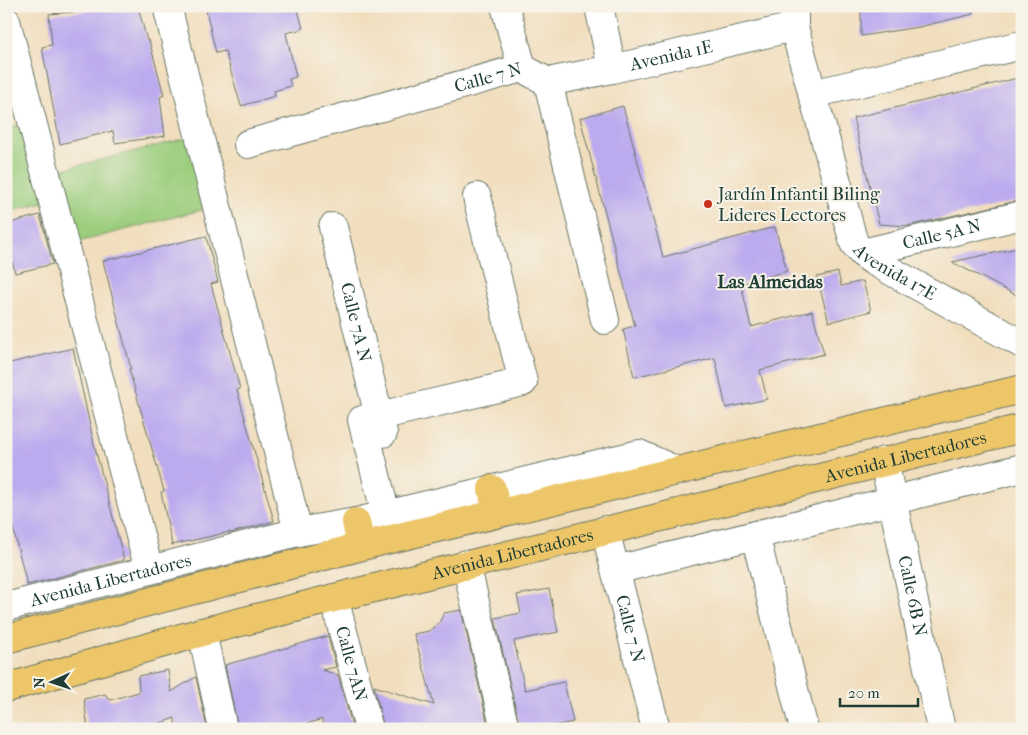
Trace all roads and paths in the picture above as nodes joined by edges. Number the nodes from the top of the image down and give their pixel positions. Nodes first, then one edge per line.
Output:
1 (167, 6) edge
2 (506, 6) edge
3 (599, 6) edge
4 (794, 17) edge
5 (6, 21) edge
6 (1022, 45) edge
7 (522, 68) junction
8 (612, 69) junction
9 (548, 82) junction
10 (812, 94) junction
11 (248, 144) dead end
12 (477, 197) dead end
13 (1022, 215) edge
14 (334, 228) dead end
15 (862, 253) junction
16 (605, 320) dead end
17 (1022, 344) edge
18 (1022, 389) edge
19 (378, 416) junction
20 (1022, 428) edge
21 (884, 461) junction
22 (1022, 468) edge
23 (893, 500) junction
24 (494, 501) junction
25 (394, 512) junction
26 (605, 530) junction
27 (298, 532) junction
28 (358, 534) junction
29 (755, 535) junction
30 (466, 564) junction
31 (149, 570) junction
32 (616, 570) junction
33 (334, 598) junction
34 (6, 606) edge
35 (202, 632) junction
36 (6, 638) edge
37 (6, 688) edge
38 (224, 729) edge
39 (369, 729) edge
40 (505, 729) edge
41 (656, 729) edge
42 (804, 729) edge
43 (941, 729) edge

1 - 27 street
2 - 7 street
3 - 8 street
4 - 8 street, Avenida 1E
4 - 10 street, Avenida 17E
5 - 31 street
6 - 10 street
7 - 9 street, Calle 7 N
7 - 11 street, Calle 7 N
8 - 9 street, Avenida 1E
9 - 16 street, Calle 7 N
10 - 15 street, Avenida 17E
12 - 19 street
13 - 15 street, Calle 5A N
14 - 19 street, Calle 7A N
15 - 17 street, Avenida 17E
18 - 24 main road, Avenida Libertadores
19 - 25 street, Calle 7A N
20 - 21 main road, Avenida Libertadores
21 - 23 street, Calle 6B N
21 - 26 main road, Avenida Libertadores
22 - 23 street
23 - 29 street
23 - 43 street, Calle 6B N
24 - 25 street, Avenida Libertadores
24 - 28 main road, Avenida Libertadores
25 - 28 street, Avenida Libertadores
26 - 30 main road, Avenida Libertadores
26 - 32 street, Calle 7 N
27 - 28 street, Avenida Libertadores
27 - 31 street, Avenida Libertadores
28 - 36 main road, Avenida Libertadores
29 - 32 street
29 - 42 street
30 - 33 main road, Avenida Libertadores
30 - 40 street
31 - 34 street, Avenida Libertadores
32 - 41 street, Calle 7 N
33 - 35 main road, Avenida Libertadores
33 - 39 street, Calle 7AN
35 - 37 main road, Avenida Libertadores
35 - 38 street

